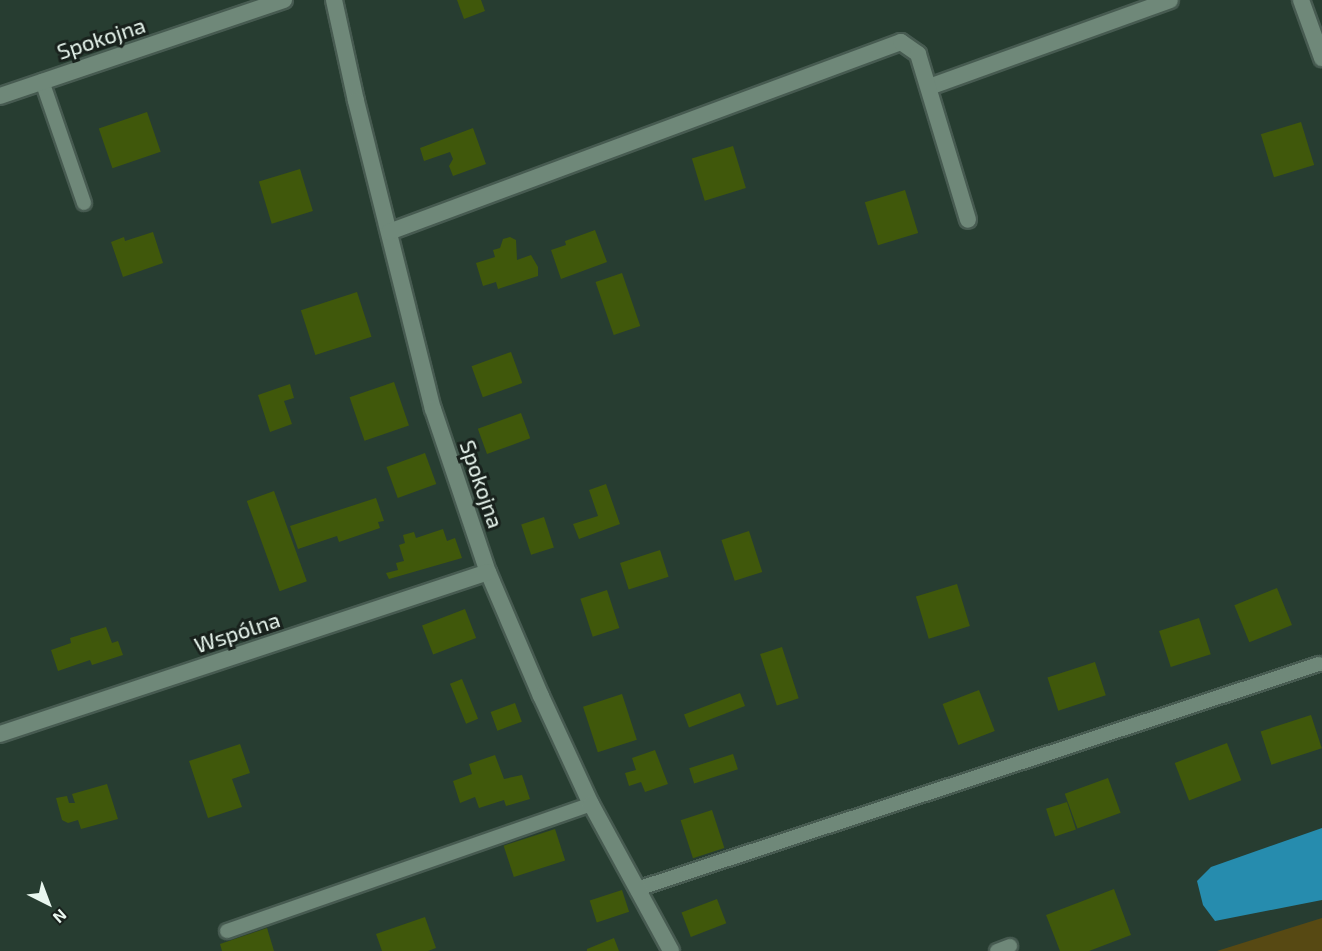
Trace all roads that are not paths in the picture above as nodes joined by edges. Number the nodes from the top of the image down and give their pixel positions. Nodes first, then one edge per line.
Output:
1 (284, 0) edge
2 (334, 0) edge
3 (1170, 0) edge
4 (1300, 0) edge
5 (1322, 58) edge
6 (42, 81) junction
7 (929, 87) junction
8 (0, 96) edge
9 (84, 203) dead end
10 (968, 220) dead end
11 (389, 232) junction
12 (488, 572) junction
13 (1319, 664) dead end
14 (0, 734) edge
15 (591, 804) junction
16 (637, 889) junction
17 (227, 931) dead end
18 (671, 951) edge

1 - 6 street, Spokojna
2 - 11 street, Spokojna
3 - 7 street
4 - 5 street
6 - 8 street, Spokojna
6 - 9 lane
7 - 10 street
7 - 11 street
11 - 12 street, Spokojna
12 - 14 street, Wspólna
12 - 15 street, Spokojna
13 - 16 lane
15 - 16 street, Spokojna
15 - 17 lane
16 - 18 street, Spokojna

